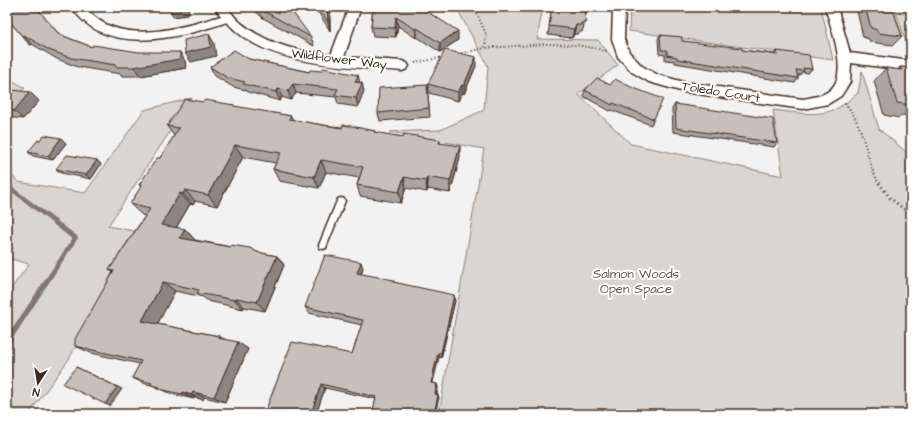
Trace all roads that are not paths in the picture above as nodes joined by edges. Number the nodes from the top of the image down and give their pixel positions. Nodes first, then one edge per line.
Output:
1 (78, 7) edge
2 (355, 7) edge
3 (619, 7) edge
4 (831, 7) edge
5 (224, 12) edge
6 (844, 57) junction
7 (336, 60) junction
8 (402, 66) dead end
9 (911, 66) edge
10 (341, 201) dead end
11 (323, 245) dead end

1 - 5 street
2 - 7 street
3 - 6 street, Toledo Court
4 - 6 street, Toledo Court
5 - 7 street, Wildflower Way
6 - 9 street
7 - 8 street, Wildflower Way
10 - 11 lane

